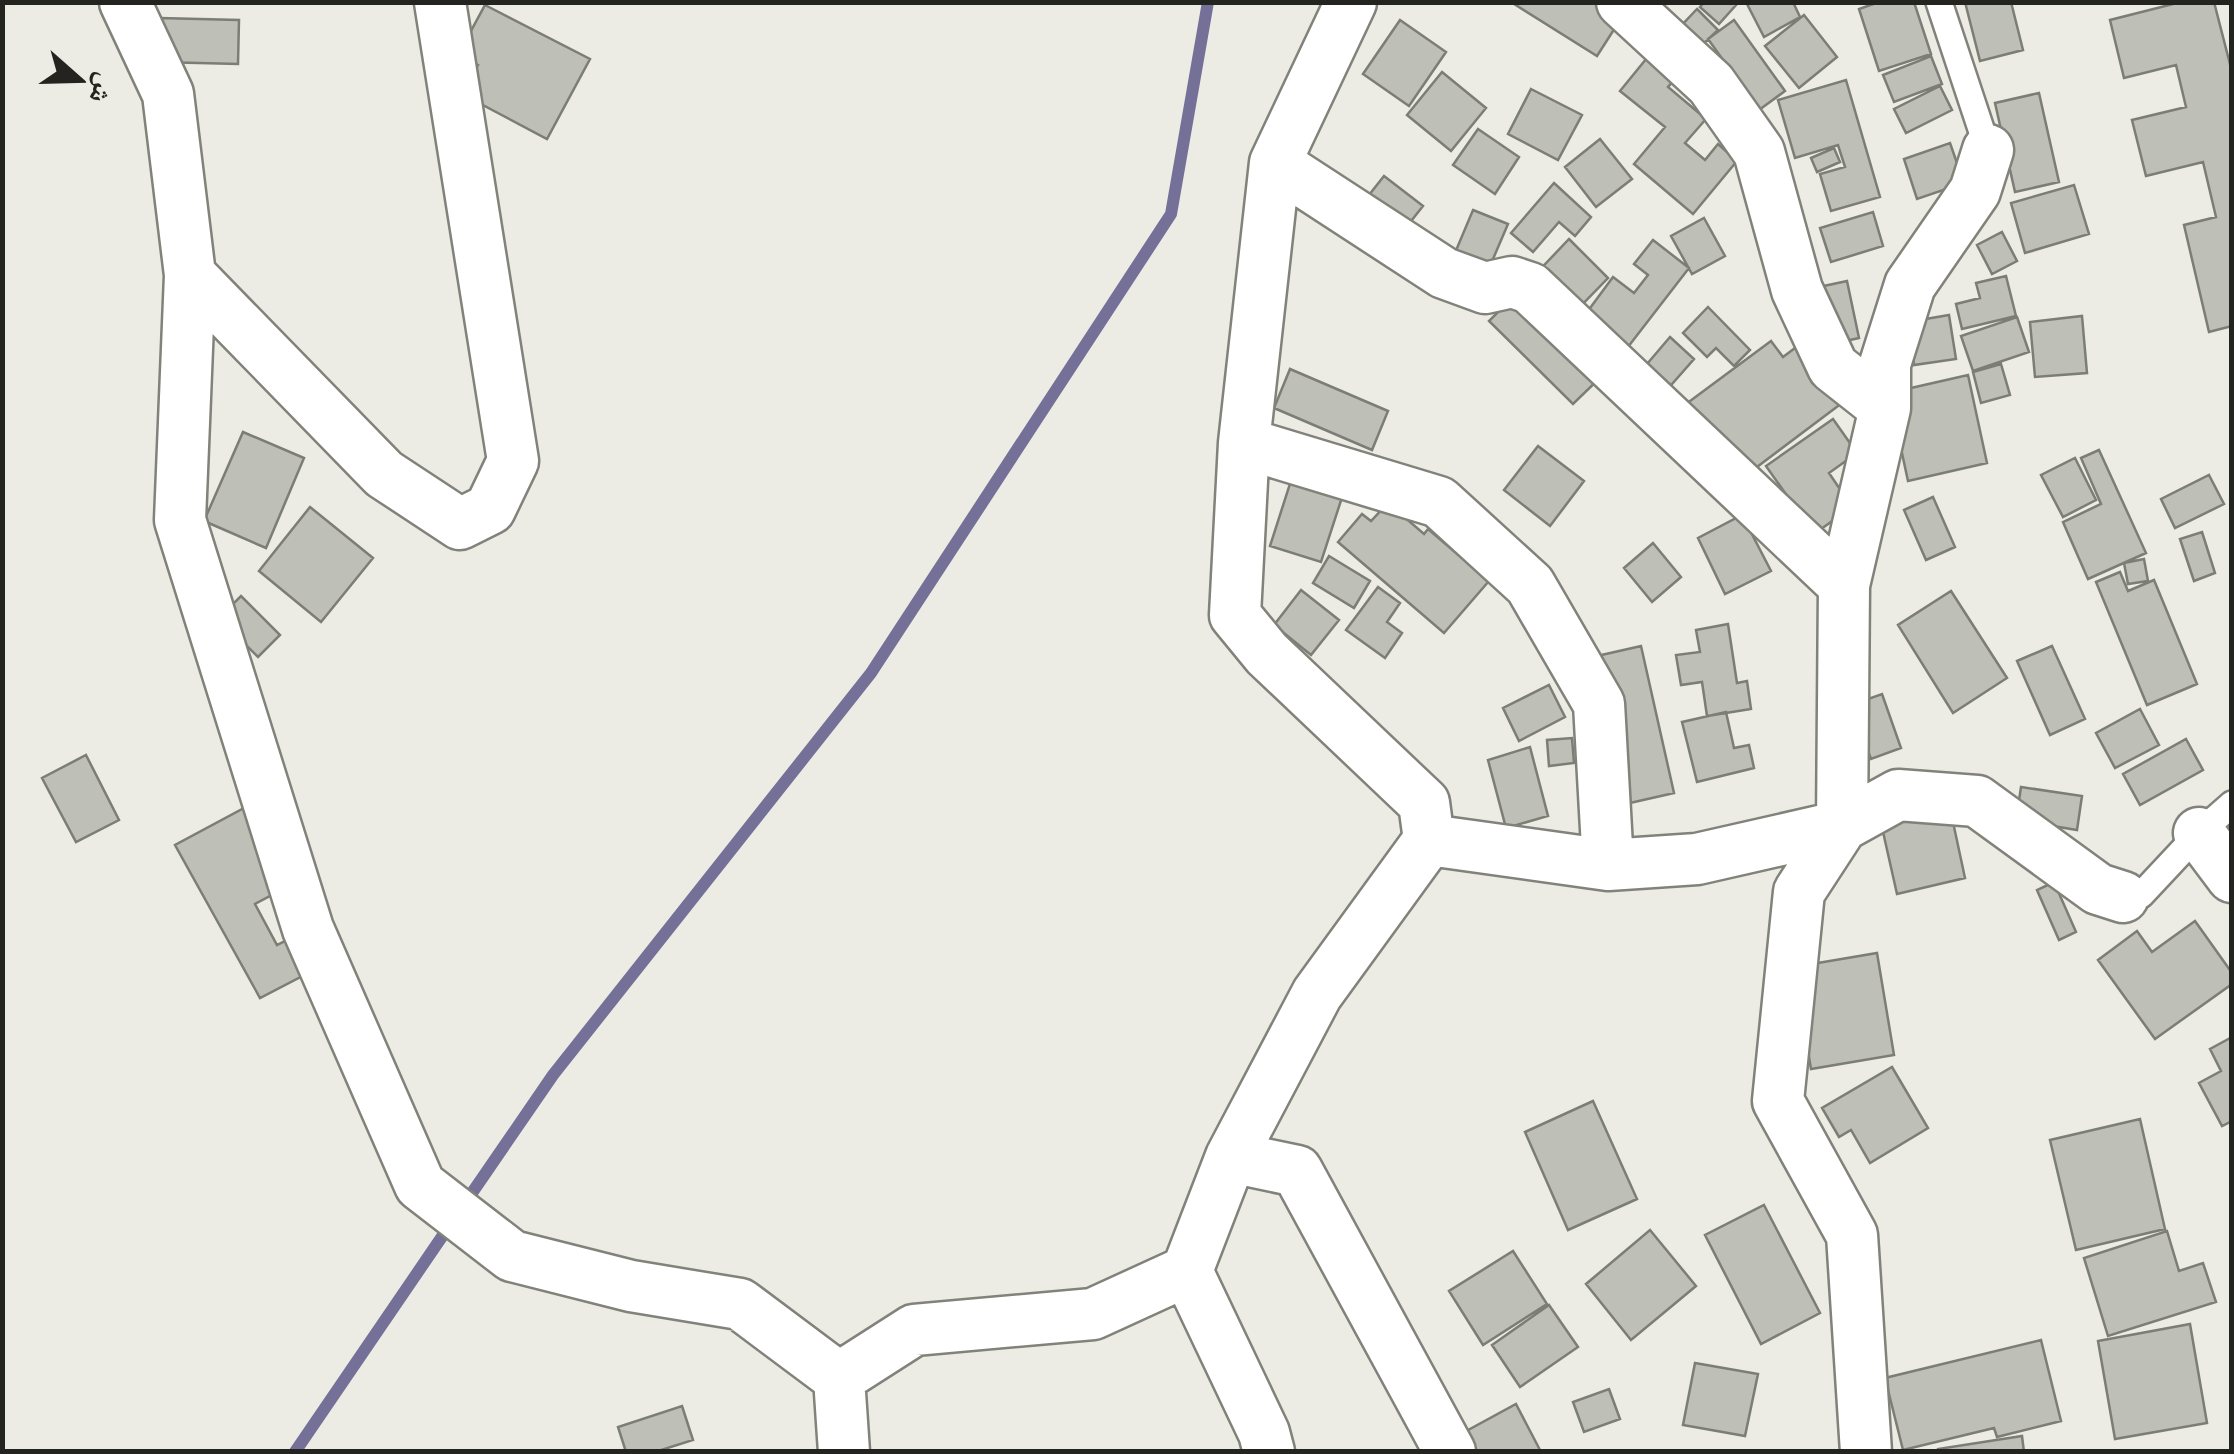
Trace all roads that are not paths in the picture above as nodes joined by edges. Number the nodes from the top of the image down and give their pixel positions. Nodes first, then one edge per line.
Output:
1 (126, 2) edge
2 (440, 2) edge
3 (1622, 2) edge
4 (1939, 2) edge
5 (1349, 3) edge
6 (1988, 150) joint
7 (1274, 163) junction
8 (190, 275) junction
9 (1885, 408) junction
10 (1244, 443) junction
11 (1844, 584) junction
12 (2216, 818) edge
13 (1842, 826) junction
14 (1429, 840) junction
15 (1608, 865) junction
16 (2232, 877) edge
17 (2124, 897) joint
18 (1231, 1157) junction
19 (1187, 1271) junction
20 (839, 1378) junction
21 (844, 1452) edge
22 (1269, 1452) edge
23 (1450, 1452) edge
24 (1866, 1452) edge

1 - 8 street
2 - 8 street
3 - 9 street
4 - 6 lane
5 - 7 street
6 - 9 street
7 - 10 street
7 - 11 street
8 - 20 street
9 - 11 street
10 - 14 street
10 - 15 street
11 - 13 street
12 - 16 street
12 - 17 lane
13 - 15 street
13 - 17 street
13 - 24 street
14 - 15 street
14 - 18 street
18 - 19 street
18 - 23 street
19 - 20 street
19 - 22 street
20 - 21 street

